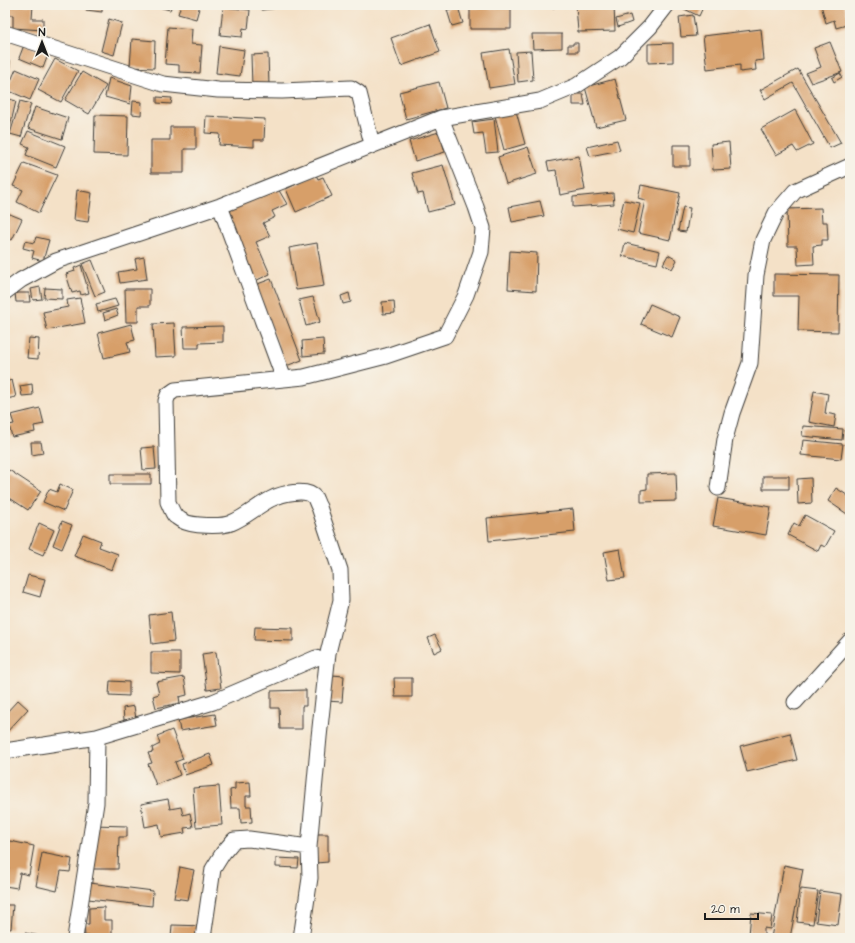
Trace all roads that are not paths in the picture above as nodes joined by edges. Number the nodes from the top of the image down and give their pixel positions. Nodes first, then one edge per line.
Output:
1 (666, 5) edge
2 (5, 33) edge
3 (441, 118) junction
4 (372, 144) junction
5 (850, 166) edge
6 (220, 206) junction
7 (5, 292) edge
8 (284, 379) junction
9 (718, 488) dead end
10 (850, 641) edge
11 (316, 658) dead end
12 (795, 702) dead end
13 (97, 737) junction
14 (5, 751) edge
15 (309, 847) junction
16 (75, 938) edge
17 (203, 938) edge
18 (301, 938) edge

1 - 3 street
2 - 4 street
3 - 4 street
3 - 8 street
4 - 6 street
5 - 9 street
6 - 7 street
6 - 8 street
8 - 15 street
10 - 12 street
11 - 13 street
13 - 14 street
13 - 16 street
15 - 17 street
15 - 18 street

